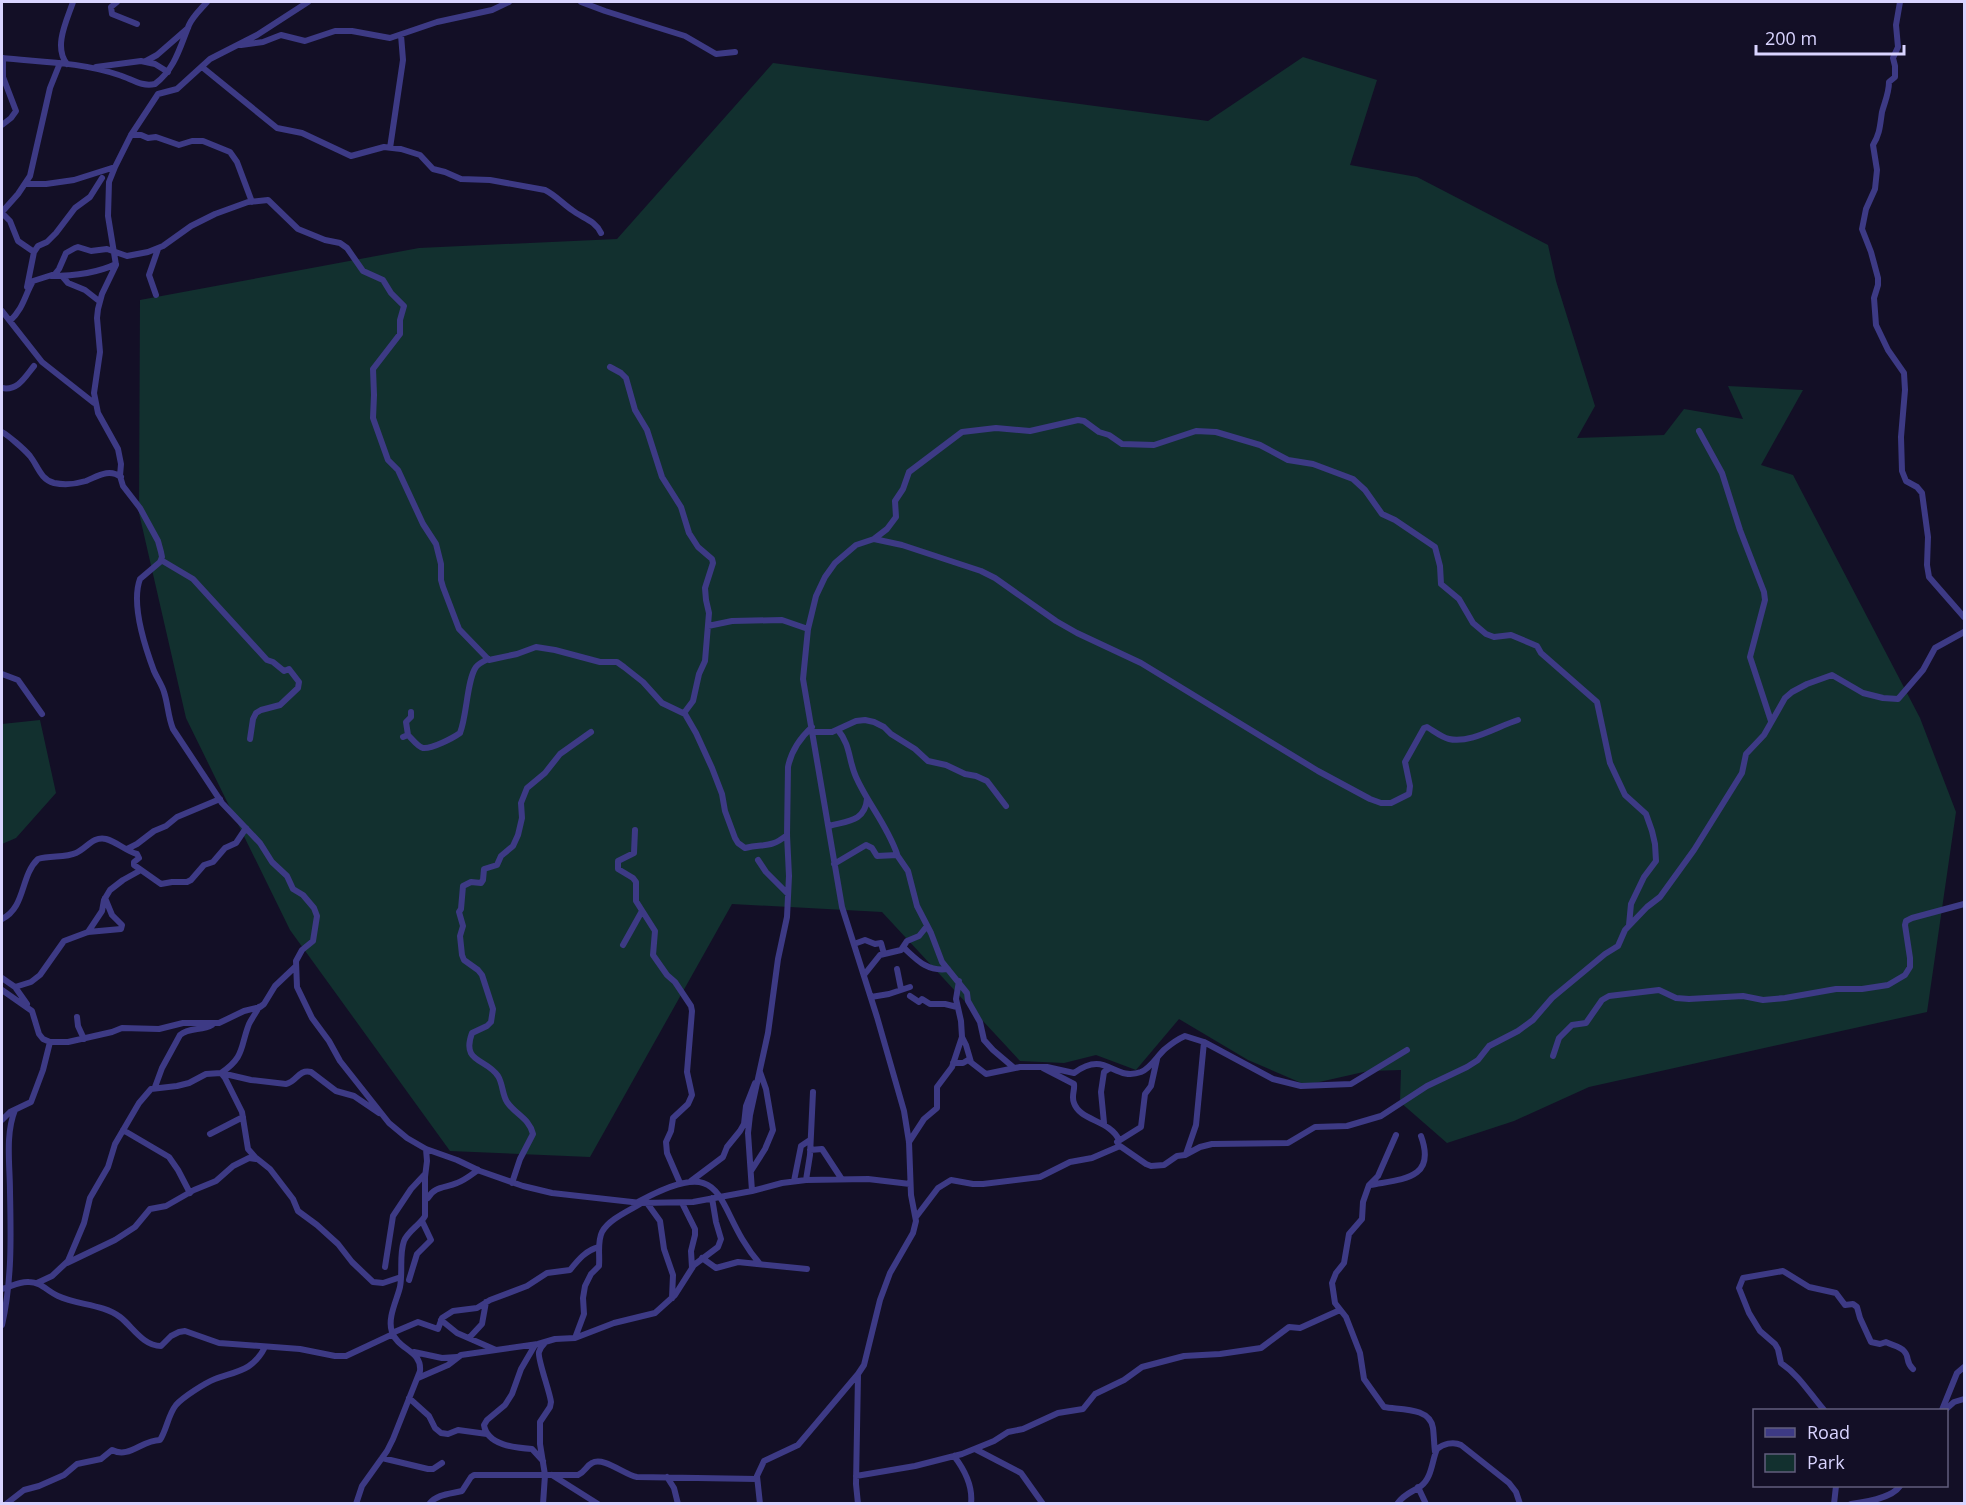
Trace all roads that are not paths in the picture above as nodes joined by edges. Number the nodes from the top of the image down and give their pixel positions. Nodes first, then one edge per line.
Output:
1 (73, 2) edge
2 (117, 2) edge
3 (207, 2) edge
4 (308, 2) edge
5 (509, 2) edge
6 (581, 2) edge
7 (1900, 2) edge
8 (137, 24) dead end
9 (188, 28) junction
10 (401, 35) junction
11 (238, 45) junction
12 (735, 52) dead end
13 (2, 58) edge
14 (145, 62) junction
15 (63, 64) junction
16 (202, 67) junction
17 (91, 68) junction
18 (168, 72) junction
19 (2, 125) edge
20 (131, 135) junction
21 (390, 148) junction
22 (115, 167) junction
23 (96, 172) junction
24 (102, 178) junction
25 (25, 184) junction
26 (108, 189) junction
27 (252, 202) junction
28 (2, 210) edge
29 (601, 233) dead end
30 (159, 248) junction
31 (34, 252) junction
32 (114, 252) junction
33 (116, 264) junction
34 (50, 276) junction
35 (62, 276) junction
36 (27, 291) junction
37 (156, 295) dead end
38 (99, 301) junction
39 (2, 311) edge
40 (10, 321) junction
41 (34, 366) dead end
42 (610, 368) dead end
43 (2, 388) edge
44 (94, 403) junction
45 (1699, 431) dead end
46 (2, 432) edge
47 (121, 477) junction
48 (874, 539) junction
49 (161, 560) junction
50 (1965, 617) edge
51 (708, 626) junction
52 (808, 629) junction
53 (1965, 632) edge
54 (488, 659) junction
55 (2, 674) edge
56 (411, 712) dead end
57 (42, 714) dead end
58 (684, 714) junction
59 (1518, 720) dead end
60 (1771, 721) junction
61 (812, 730) junction
62 (838, 730) junction
63 (591, 732) dead end
64 (250, 739) dead end
65 (220, 799) junction
66 (867, 799) junction
67 (1006, 806) dead end
68 (829, 826) junction
69 (246, 828) junction
70 (635, 830) dead end
71 (787, 836) junction
72 (127, 849) junction
73 (897, 854) junction
74 (758, 860) dead end
75 (834, 864) junction
76 (141, 870) junction
77 (788, 894) junction
78 (105, 898) junction
79 (1965, 904) edge
80 (642, 911) junction
81 (2, 919) edge
82 (927, 926) junction
83 (1629, 926) junction
84 (88, 932) junction
85 (854, 944) junction
86 (622, 945) dead end
87 (903, 947) junction
88 (884, 954) junction
89 (295, 967) junction
90 (897, 969) dead end
91 (948, 969) junction
92 (864, 975) junction
93 (2, 978) edge
94 (959, 981) junction
95 (15, 987) junction
96 (910, 987) dead end
97 (901, 989) junction
98 (2, 990) edge
99 (910, 996) dead end
100 (871, 998) junction
101 (957, 1006) junction
102 (259, 1007) junction
103 (28, 1008) junction
104 (77, 1017) dead end
105 (214, 1024) junction
106 (962, 1037) junction
107 (84, 1039) junction
108 (50, 1042) junction
109 (1204, 1042) junction
110 (1407, 1050) dead end
111 (1553, 1056) dead end
112 (1158, 1057) junction
113 (971, 1062) junction
114 (953, 1063) junction
115 (760, 1067) junction
116 (1013, 1067) junction
117 (1040, 1067) junction
118 (1110, 1068) junction
119 (221, 1072) junction
120 (155, 1087) junction
121 (813, 1092) dead end
122 (15, 1110) junction
123 (382, 1115) junction
124 (243, 1117) junction
125 (2, 1120) edge
126 (1104, 1124) junction
127 (123, 1130) junction
128 (210, 1134) dead end
129 (1396, 1135) dead end
130 (1421, 1136) dead end
131 (810, 1140) junction
132 (1119, 1140) junction
133 (909, 1142) junction
134 (426, 1149) junction
135 (1111, 1149) junction
136 (810, 1150) junction
137 (1186, 1154) junction
138 (257, 1159) junction
139 (478, 1170) junction
140 (751, 1172) junction
141 (425, 1174) junction
142 (841, 1178) junction
143 (806, 1180) junction
144 (691, 1181) junction
145 (794, 1181) junction
146 (512, 1183) junction
147 (680, 1183) junction
148 (910, 1184) junction
149 (1369, 1185) junction
150 (752, 1191) junction
151 (190, 1193) junction
152 (720, 1196) junction
153 (712, 1198) junction
154 (426, 1202) junction
155 (642, 1203) junction
156 (682, 1203) junction
157 (915, 1217) junction
158 (422, 1221) junction
159 (599, 1247) junction
160 (702, 1258) junction
161 (67, 1263) junction
162 (760, 1264) junction
163 (385, 1267) dead end
164 (692, 1268) junction
165 (807, 1269) dead end
166 (52, 1276) junction
167 (401, 1277) junction
168 (409, 1280) dead end
169 (37, 1283) junction
170 (5, 1288) edge
171 (45, 1288) junction
172 (672, 1298) junction
173 (486, 1302) junction
174 (1340, 1310) junction
175 (441, 1320) junction
176 (2, 1325) edge
177 (392, 1334) junction
178 (469, 1338) junction
179 (575, 1338) junction
180 (546, 1342) junction
181 (535, 1345) junction
182 (265, 1347) junction
183 (496, 1351) junction
184 (411, 1352) junction
185 (458, 1356) junction
186 (1965, 1367) edge
187 (1913, 1368) dead end
188 (858, 1374) junction
189 (418, 1378) junction
190 (409, 1398) junction
191 (1965, 1400) edge
192 (1823, 1409) edge
193 (1944, 1409) edge
194 (1945, 1409) edge
195 (487, 1434) junction
196 (975, 1449) junction
197 (1435, 1452) junction
198 (954, 1456) junction
199 (382, 1458) junction
200 (543, 1461) junction
201 (442, 1463) dead end
202 (548, 1475) junction
203 (856, 1476) junction
204 (667, 1477) junction
205 (757, 1479) junction
206 (1418, 1487) junction
207 (1836, 1487) edge
208 (1899, 1487) edge
209 (6, 1503) edge
210 (356, 1503) edge
211 (429, 1503) edge
212 (543, 1503) edge
213 (598, 1503) edge
214 (678, 1503) edge
215 (760, 1503) edge
216 (858, 1503) edge
217 (971, 1503) edge
218 (1043, 1503) edge
219 (1397, 1503) edge
220 (1426, 1503) edge
221 (1520, 1503) edge
222 (1834, 1503) edge
223 (1851, 1503) edge

1 - 15 street
2 - 8 street
3 - 9 street
4 - 11 street
5 - 10 street
6 - 12 street
7 - 50 street
9 - 14 street
9 - 18 street
10 - 11 street
10 - 21 street
11 - 16 street
13 - 15 street
13 - 19 street
14 - 17 street
14 - 18 street
15 - 17 street
15 - 25 street
16 - 20 street
16 - 21 street
17 - 18 street
20 - 22 street
20 - 27 street
21 - 29 street
22 - 23 street
22 - 26 street
23 - 24 street
23 - 25 street
24 - 26 street
24 - 31 street
25 - 28 street
26 - 32 street
27 - 30 street
27 - 54 street
28 - 31 street
30 - 32 street
30 - 37 street
31 - 36 street
32 - 33 street
32 - 34 street
33 - 35 street
33 - 38 street
34 - 35 street
34 - 36 street
35 - 38 street
36 - 40 street
38 - 44 street
39 - 40 street
40 - 44 street
41 - 43 street
42 - 51 street
44 - 47 street
45 - 60 street
46 - 47 street
47 - 49 street
48 - 52 street
48 - 59 street
48 - 83 street
49 - 64 street
49 - 65 street
51 - 52 street
51 - 58 street
52 - 61 street
53 - 60 street
54 - 56 street
54 - 58 street
55 - 57 street
58 - 71 street
60 - 83 street
61 - 62 street
61 - 68 street
61 - 71 street
62 - 66 street
62 - 67 street
63 - 146 street
65 - 69 street
65 - 72 street
66 - 68 street
66 - 73 street
68 - 75 street
69 - 76 street
69 - 89 street
70 - 80 street
71 - 77 street
72 - 76 street
72 - 81 street
73 - 75 street
73 - 82 street
74 - 77 street
75 - 85 street
76 - 78 street
77 - 115 street
78 - 84 street
78 - 84 street
79 - 111 street
80 - 86 street
80 - 147 street
82 - 87 street
82 - 91 street
83 - 137 street
84 - 95 street
85 - 88 street
85 - 92 street
87 - 88 street
87 - 91 street
88 - 92 street
89 - 102 street
89 - 123 street
90 - 97 street
91 - 94 street
92 - 100 street
93 - 95 street
94 - 101 street
94 - 116 street
95 - 103 street
96 - 97 street
97 - 100 street
98 - 103 street
99 - 101 street
100 - 133 street
101 - 106 street
102 - 105 street
102 - 119 street
103 - 108 street
104 - 107 street
105 - 107 street
105 - 120 street
106 - 113 street
106 - 114 street
107 - 108 street
108 - 122 street
109 - 110 street
109 - 112 street
109 - 137 street
112 - 118 street
112 - 132 street
113 - 114 street
113 - 116 street
114 - 133 street
115 - 140 street
115 - 140 street
115 - 144 street
116 - 117 street
117 - 118 street
117 - 126 street
118 - 126 street
119 - 120 street
119 - 123 street
119 - 124 street
120 - 127 street
121 - 131 street
122 - 125 street
122 - 170 street
123 - 134 street
124 - 128 street
124 - 138 street
126 - 132 street
127 - 151 street
127 - 161 street
129 - 149 street
130 - 149 street
131 - 136 street
131 - 145 street
132 - 135 street
133 - 148 street
134 - 139 street
134 - 141 street
135 - 137 street
135 - 157 street
136 - 142 street
136 - 143 street
138 - 151 street
138 - 167 street
139 - 146 street
139 - 154 street
140 - 150 street
141 - 154 street
141 - 163 street
142 - 143 street
142 - 148 street
143 - 145 street
144 - 147 street
144 - 152 street
145 - 150 street
146 - 155 street
147 - 155 street
148 - 157 street
149 - 174 street
150 - 152 street
151 - 161 street
152 - 153 street
152 - 162 street
153 - 156 street
153 - 160 street
154 - 158 street
155 - 156 street
155 - 159 street
155 - 172 street
156 - 164 street
157 - 188 street
158 - 167 street
158 - 168 street
159 - 173 street
159 - 179 street
160 - 162 street
160 - 164 street
161 - 166 street
162 - 165 street
164 - 172 street
166 - 169 street
166 - 171 street
167 - 177 street
169 - 170 street
169 - 171 street
170 - 176 street
171 - 182 street
172 - 179 street
173 - 175 street
173 - 178 street
174 - 196 street
174 - 197 street
175 - 177 street
175 - 178 street
177 - 182 street
177 - 184 street
178 - 183 street
179 - 180 street
180 - 181 street
180 - 200 street
181 - 183 street
181 - 195 street
182 - 209 street
183 - 185 street
184 - 185 street
184 - 189 street
185 - 189 street
186 - 193 street
187 - 192 street
188 - 203 street
188 - 205 street
189 - 190 street
190 - 195 street
190 - 199 street
191 - 194 street
195 - 200 street
196 - 198 street
196 - 218 street
197 - 206 street
197 - 221 street
198 - 203 street
198 - 217 street
199 - 201 street
199 - 210 street
200 - 202 street
202 - 204 street
202 - 211 street
202 - 212 street
202 - 213 street
203 - 216 street
204 - 205 street
204 - 214 street
205 - 215 street
206 - 219 street
206 - 220 street
207 - 222 street
208 - 223 street

